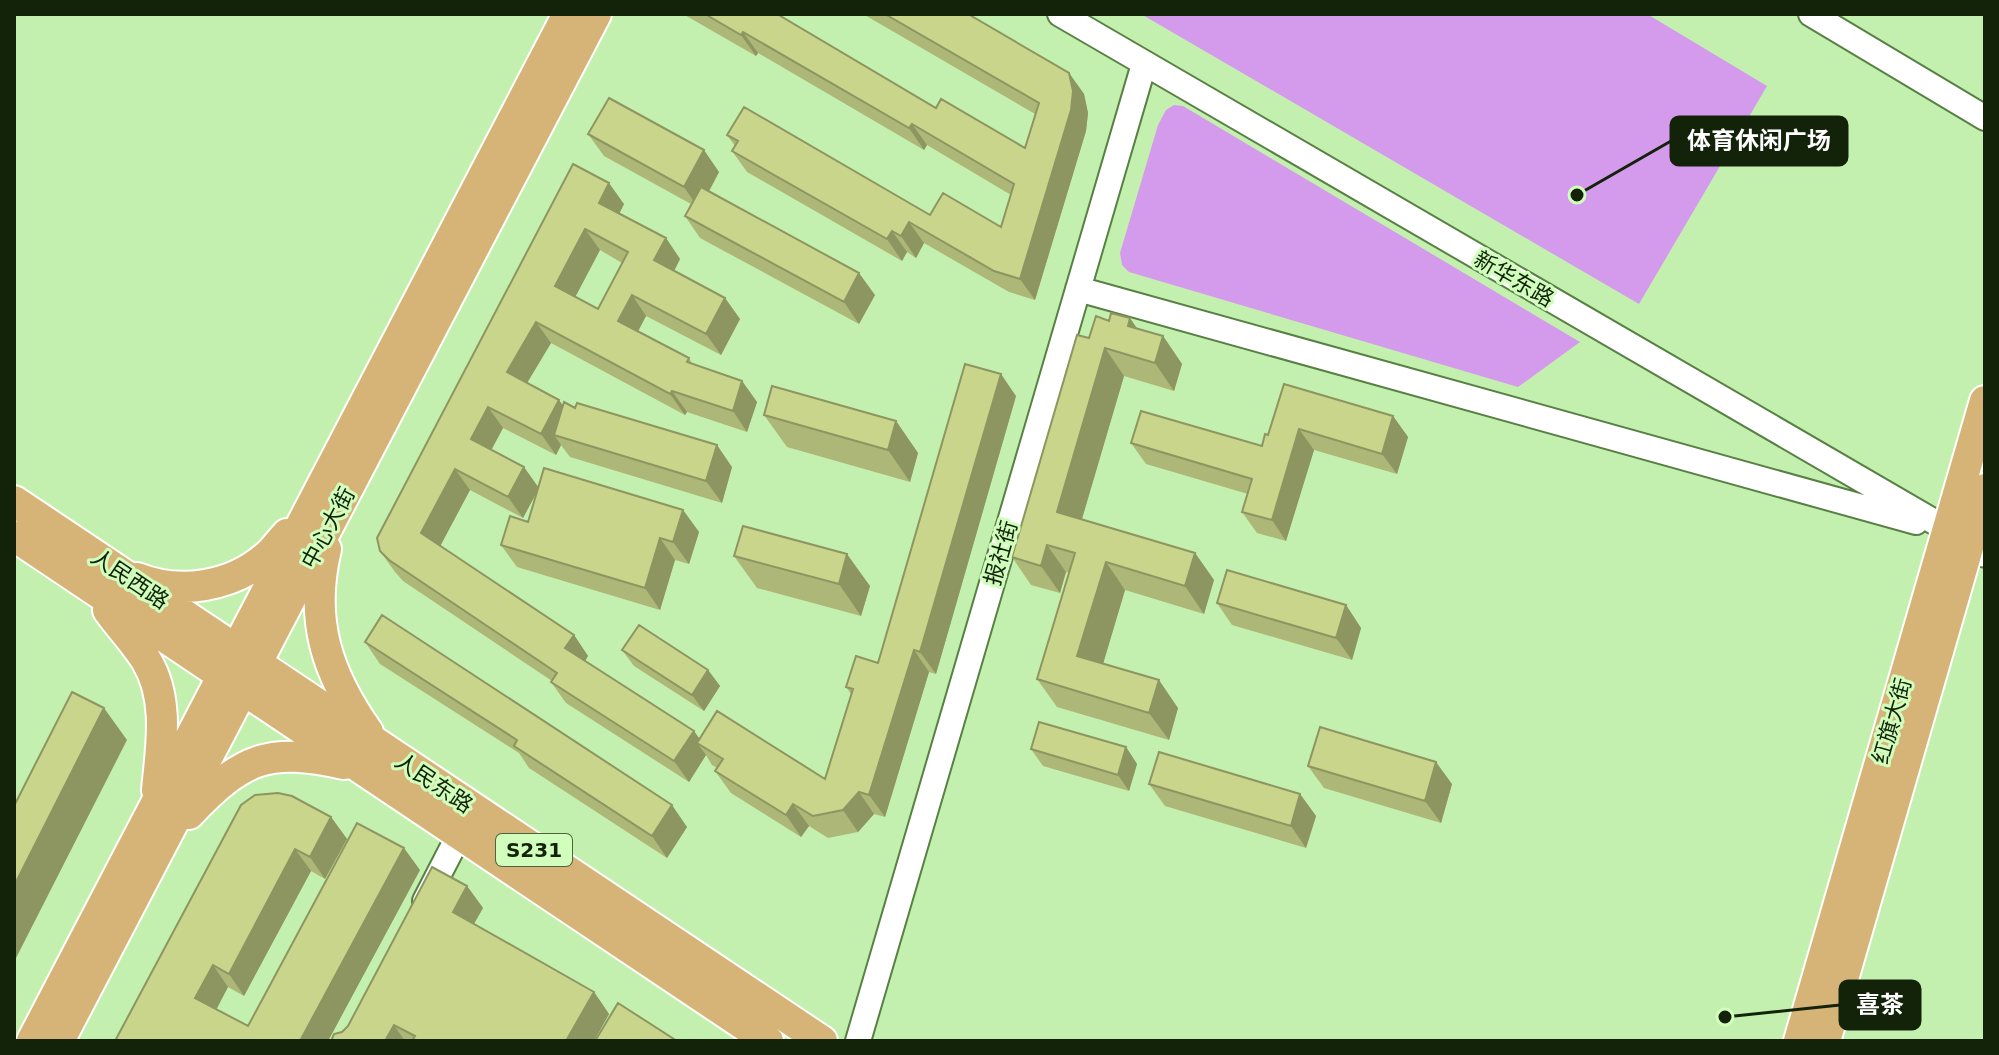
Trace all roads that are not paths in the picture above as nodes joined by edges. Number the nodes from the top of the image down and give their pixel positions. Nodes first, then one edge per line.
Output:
1 (568, 14) edge
2 (596, 14) edge
3 (1060, 14) edge
4 (1811, 14) edge
5 (1144, 64) junction
6 (1985, 118) edge
7 (1078, 289) junction
8 (1985, 401) edge
9 (335, 489) junction
10 (1985, 489) edge
11 (14, 501) edge
12 (14, 536) edge
13 (1972, 544) edge
14 (115, 569) junction
15 (89, 587) junction
16 (239, 670) junction
17 (366, 755) junction
18 (155, 805) junction
19 (459, 835) junction
20 (165, 838) junction
21 (416, 918) edge
22 (32, 1041) edge
23 (59, 1041) edge
24 (768, 1041) edge
25 (822, 1041) edge
26 (858, 1041) edge
27 (1799, 1041) edge
28 (1825, 1041) edge

1 - 9 main road, 中心大街
2 - 9 main road, 中心大街
3 - 5 street, 新华东路
4 - 6 street
5 - 7 street, 报社街
5 - 13 street, 新华东路
7 - 13 street
7 - 26 street, 报社街
8 - 13 main road, 红旗大街
9 - 14 main road
9 - 16 main road, 中心大街
9 - 17 main road
10 - 13 main road, 红旗大街
11 - 14 main road, 人民西路 / S231
12 - 15 main road, 人民西路 / S231
13 - 27 main road, 红旗大街
13 - 28 main road, 红旗大街
14 - 16 main road, 人民西路 / S231
15 - 16 main road, 人民西路 / S231
15 - 18 main road
16 - 17 main road, 人民东路 / S231
16 - 18 main road, 中心大街
16 - 20 main road, 中心大街
17 - 19 main road, 人民东路 / S231
17 - 20 main road
17 - 25 main road, 人民东路 / S231
18 - 22 main road, 中心大街
19 - 21 street
19 - 24 main road, 人民东路 / S231
20 - 23 main road, 中心大街

